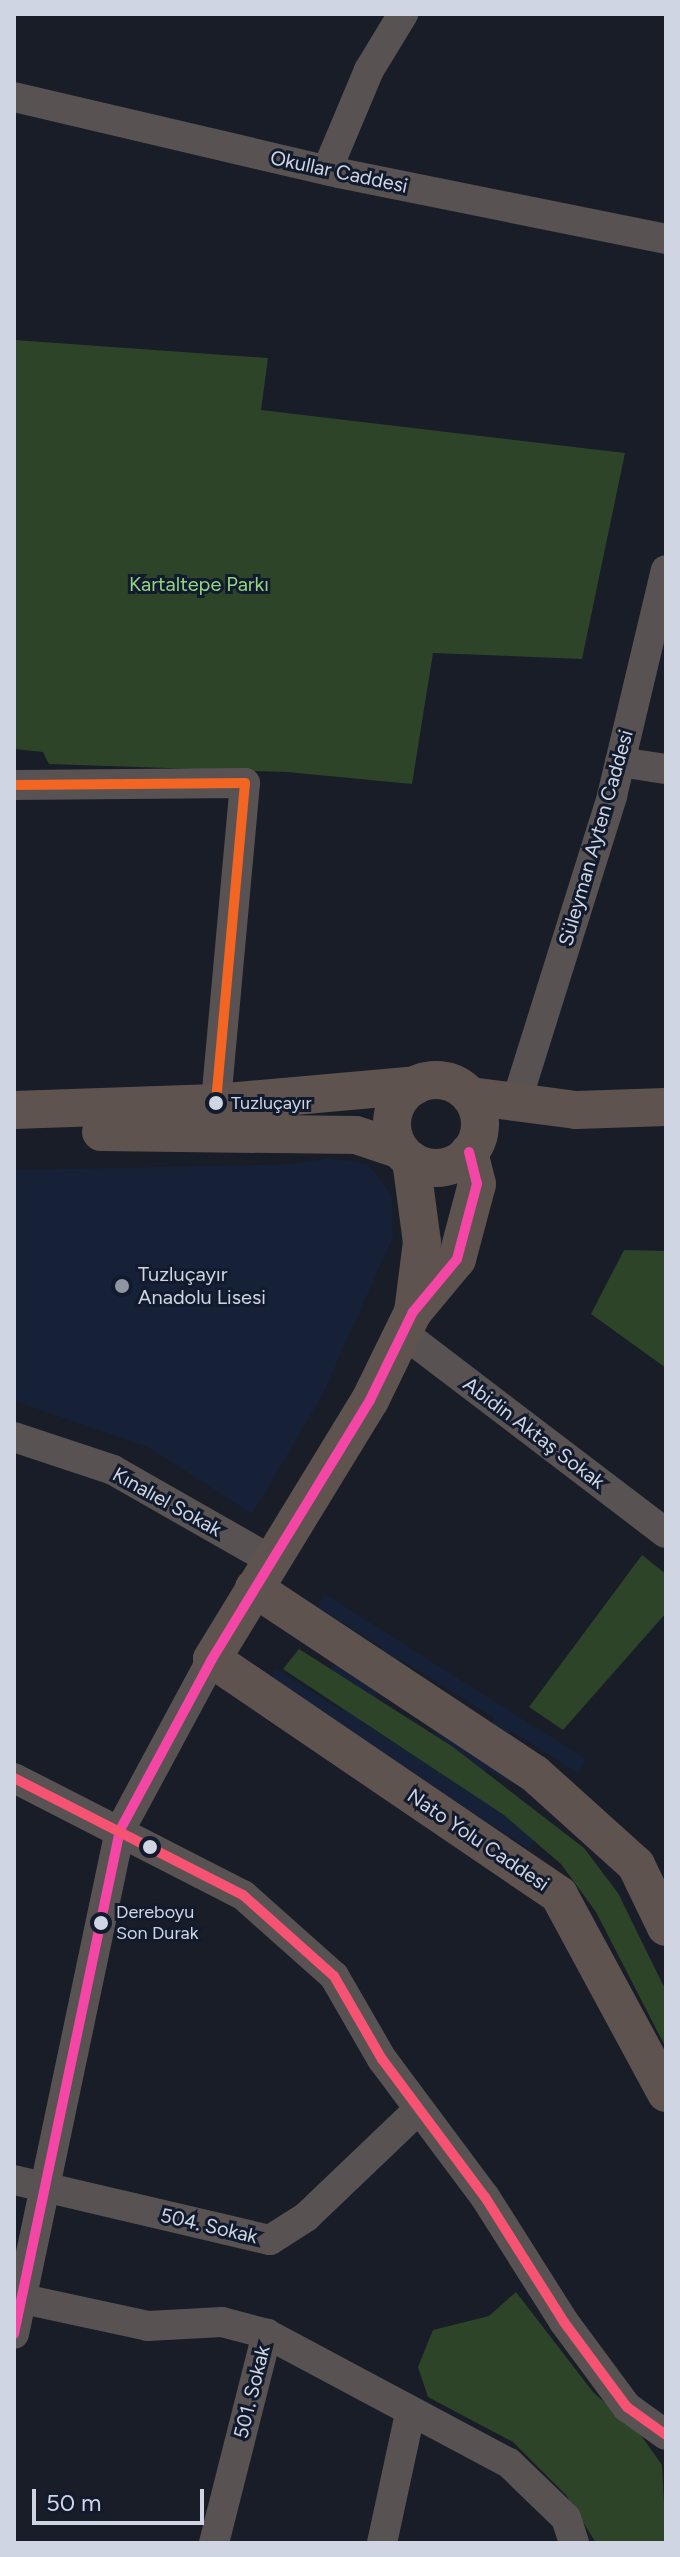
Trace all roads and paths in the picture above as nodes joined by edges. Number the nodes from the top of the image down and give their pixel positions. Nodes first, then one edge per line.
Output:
1 (403, 14) edge
2 (14, 97) edge
3 (327, 170) junction
4 (666, 239) edge
5 (666, 570) edge
6 (620, 762) junction
7 (666, 769) edge
8 (14, 785) edge
9 (416, 1085) junction
10 (470, 1096) junction
11 (216, 1103) junction
12 (516, 1103) junction
13 (666, 1107) edge
14 (14, 1110) edge
15 (14, 1135) edge
16 (469, 1152) junction
17 (404, 1154) junction
18 (408, 1323) junction
19 (14, 1437) edge
20 (666, 1533) edge
21 (262, 1574) junction
22 (212, 1659) junction
23 (14, 1778) edge
24 (120, 1830) junction
25 (666, 1927) edge
26 (666, 2093) edge
27 (419, 2109) junction
28 (14, 2180) edge
29 (48, 2190) junction
30 (19, 2297) edge
31 (14, 2334) edge
32 (267, 2334) junction
33 (410, 2413) junction
34 (666, 2435) edge
35 (214, 2543) edge
36 (382, 2543) edge
37 (574, 2543) edge

1 - 3 street
2 - 3 street, Okullar Caddesi
3 - 4 street, Okullar Caddesi
5 - 6 street, Süleyman Ayten Caddesi
6 - 7 street
6 - 12 street, Süleyman Ayten Caddesi
8 - 11 street
9 - 10 main road
9 - 11 main road
9 - 17 main road
10 - 12 main road
10 - 16 main road
11 - 14 main road
12 - 13 main road
15 - 17 main road
16 - 17 main road
16 - 18 main road
17 - 18 main road
18 - 20 street, Abidin Aktaş Sokak
18 - 21 main road
19 - 21 street, Kınalıel Sokak
21 - 22 main road
21 - 25 main road
22 - 24 street
22 - 26 main road, Nato Yolu Caddesi
23 - 24 street
24 - 27 street
24 - 29 street
27 - 29 street, 504. Sokak
27 - 34 street
28 - 29 street, 504. Sokak
29 - 30 street
30 - 31 street
30 - 32 street
32 - 33 street
32 - 35 street, 501. Sokak
33 - 36 street
33 - 37 street

